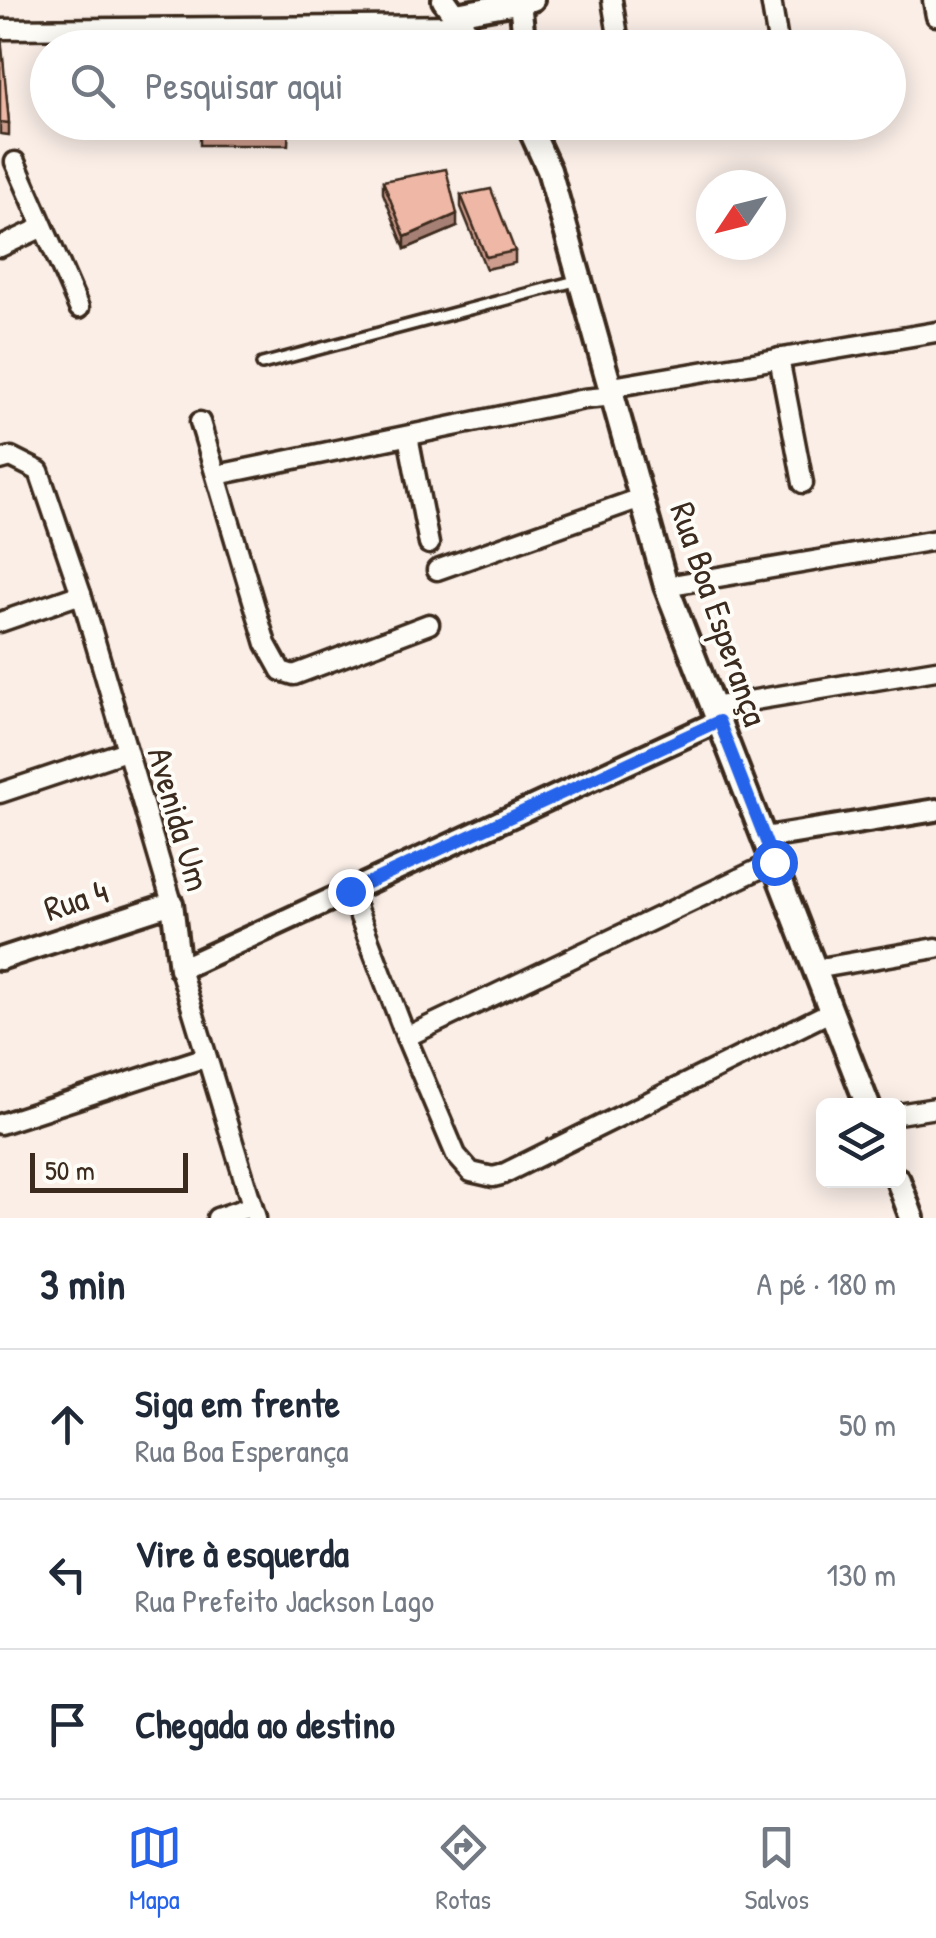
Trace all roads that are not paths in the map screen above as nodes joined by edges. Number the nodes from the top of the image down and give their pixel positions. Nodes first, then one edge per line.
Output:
1 (612, 0) edge
2 (771, 0) edge
3 (933, 0) edge
4 (527, 1) edge
5 (454, 13) edge
6 (936, 16) edge
7 (0, 28) edge
8 (526, 30) edge
9 (617, 30) edge
10 (776, 30) edge
11 (537, 140) edge
12 (15, 162) dead end
13 (43, 227) junction
14 (0, 247) edge
15 (581, 280) junction
16 (79, 308) dead end
17 (935, 336) edge
18 (779, 358) junction
19 (262, 364) dead end
20 (613, 392) junction
21 (200, 422) dead end
22 (408, 436) junction
23 (6, 459) edge
24 (217, 475) junction
25 (803, 483) dead end
26 (642, 498) junction
27 (936, 540) edge
28 (429, 544) dead end
29 (437, 570) dead end
30 (666, 586) junction
31 (80, 594) junction
32 (0, 622) edge
33 (429, 624) dead end
34 (936, 670) edge
35 (716, 714) junction
36 (126, 751) junction
37 (0, 793) edge
38 (936, 810) edge
39 (764, 838) junction
40 (774, 862) junction
41 (350, 891) junction
42 (172, 903) junction
43 (936, 948) edge
44 (0, 959) edge
45 (815, 968) junction
46 (180, 969) junction
47 (832, 1011) junction
48 (406, 1037) junction
49 (206, 1057) junction
50 (865, 1098) edge
51 (936, 1108) edge
52 (906, 1113) edge
53 (0, 1124) edge
54 (901, 1188) edge
55 (254, 1212) edge
56 (216, 1218) edge
57 (912, 1218) edge

1 - 9 street
2 - 10 street
3 - 6 street
4 - 5 street
4 - 8 street
5 - 7 street
11 - 15 main road, Rua Boa Esperança
12 - 13 street
13 - 14 street
13 - 16 street
15 - 19 lane
15 - 20 main road, Rua Boa Esperança
17 - 18 street
18 - 20 street
18 - 25 street
20 - 22 street
20 - 26 main road, Rua Boa Esperança
21 - 24 street
22 - 24 street
22 - 28 street
23 - 31 street, Avenida Um
24 - 33 street
26 - 29 street
26 - 30 main road, Rua Boa Esperança
27 - 30 street
30 - 35 main road, Rua Boa Esperança
31 - 32 street
31 - 36 street, Avenida Um
34 - 35 street
35 - 39 main road, Rua Boa Esperança
35 - 41 street
36 - 37 street
36 - 42 street, Avenida Um
38 - 39 street
39 - 40 main road, Rua Boa Esperança
40 - 45 main road, Rua Boa Esperança
40 - 48 street
41 - 46 street
41 - 48 street
42 - 44 street, Rua 4
42 - 46 street, Avenida Um
43 - 45 street
45 - 47 main road, Rua Boa Esperança
46 - 49 street, Avenida Um
47 - 48 street
47 - 50 main road, Rua Boa Esperança
49 - 53 street
49 - 55 street, Avenida Um
51 - 52 street
54 - 57 main road
55 - 56 street

